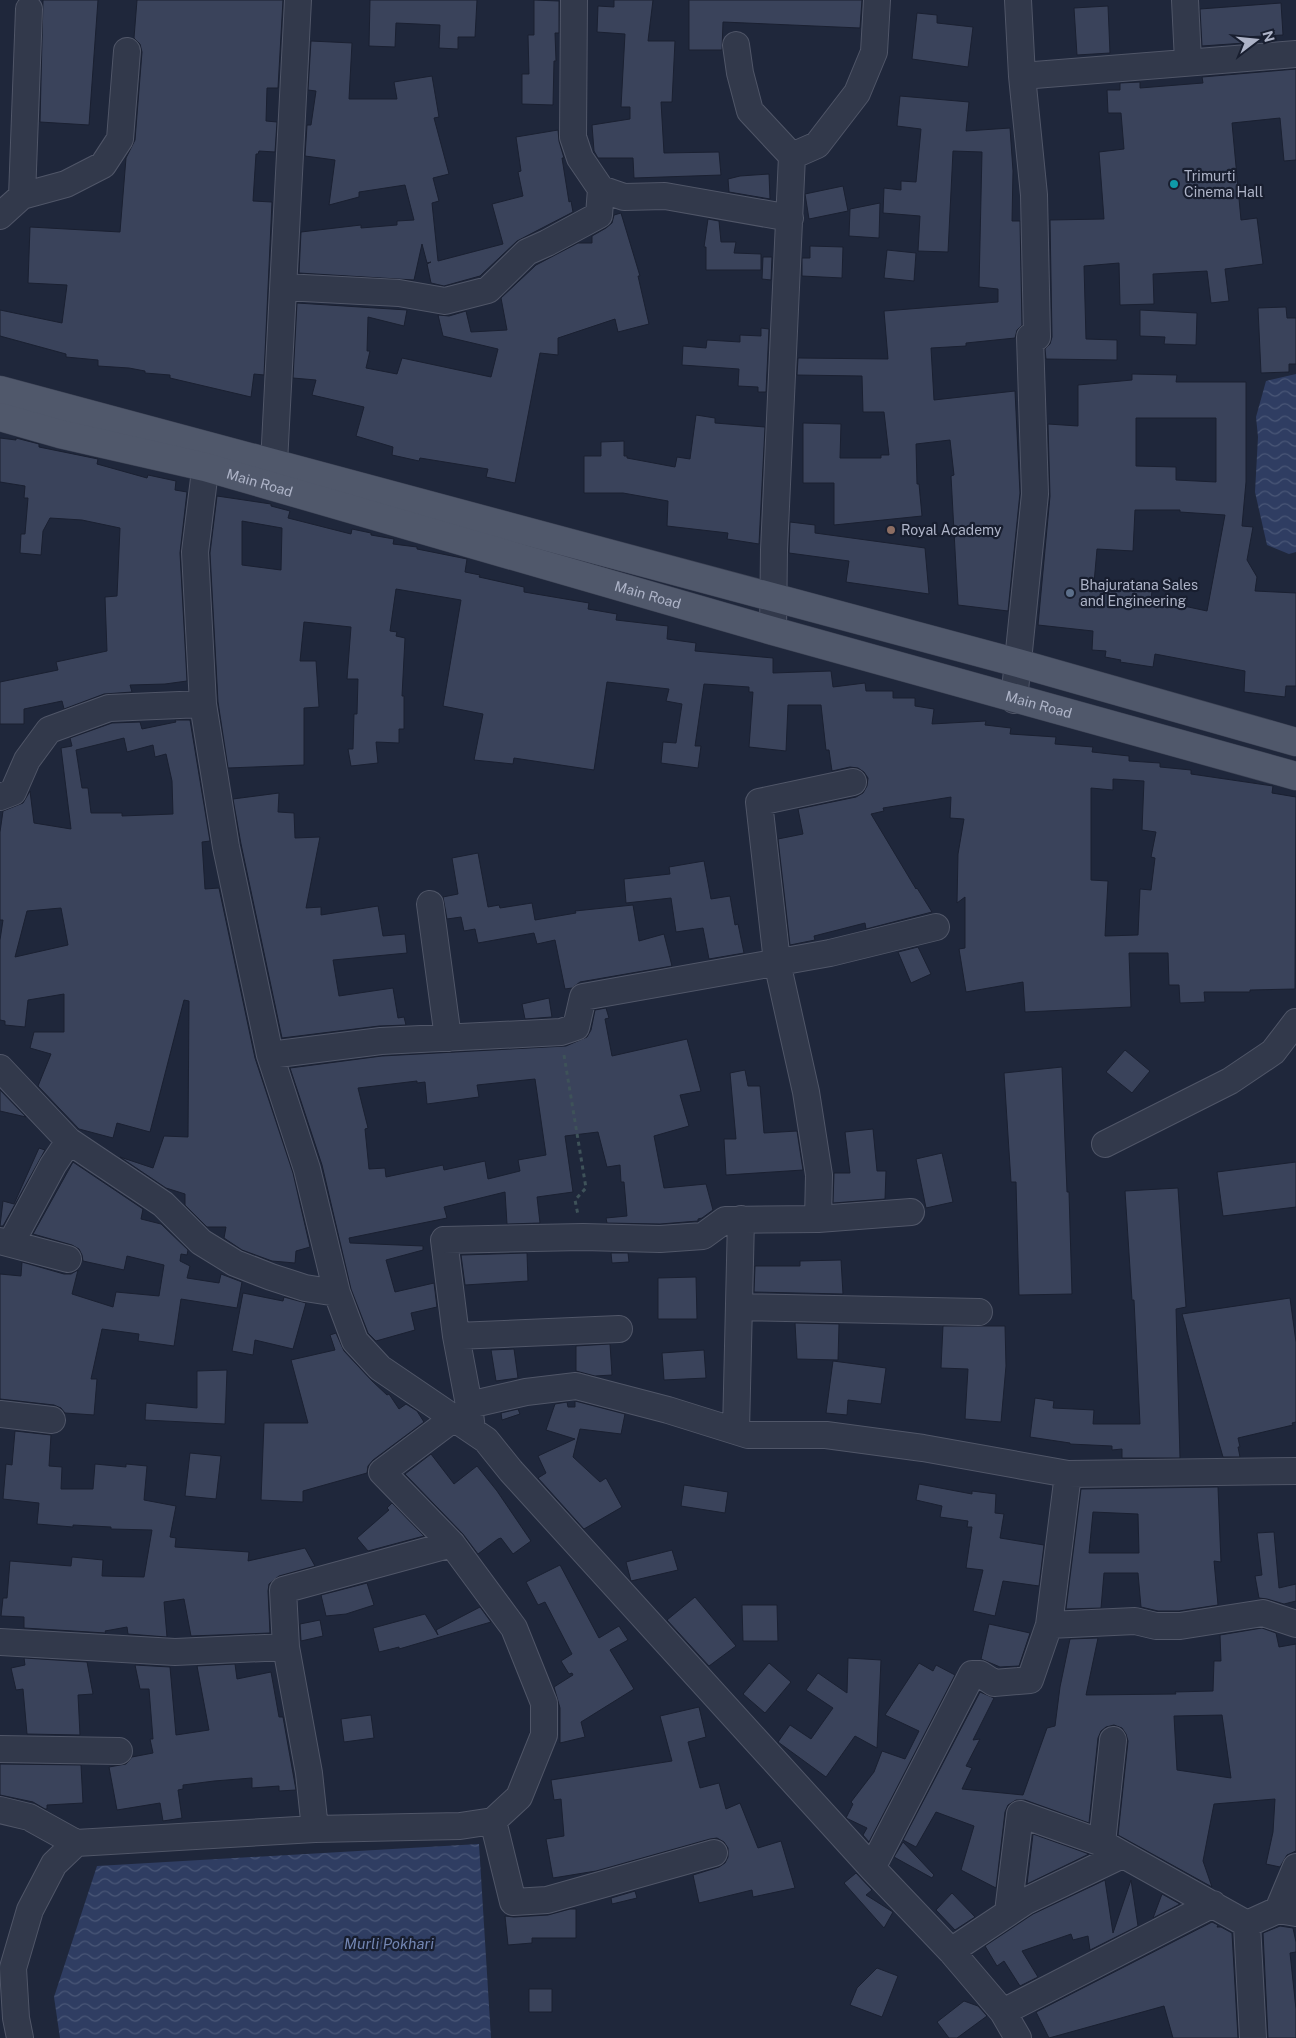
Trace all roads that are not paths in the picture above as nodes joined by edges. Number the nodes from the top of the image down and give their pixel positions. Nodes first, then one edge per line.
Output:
1 (298, 0) edge
2 (574, 0) edge
3 (877, 0) edge
4 (1018, 0) edge
5 (1184, 0) edge
6 (29, 9) dead end
7 (736, 45) dead end
8 (127, 51) dead end
9 (1296, 54) edge
10 (1188, 61) junction
11 (1022, 76) junction
12 (792, 156) junction
13 (601, 189) junction
14 (22, 196) junction
15 (0, 216) edge
16 (790, 218) junction
17 (284, 287) junction
18 (0, 390) edge
19 (0, 418) edge
20 (206, 456) junction
21 (271, 475) junction
22 (774, 598) junction
23 (773, 631) junction
24 (1018, 663) junction
25 (1014, 700) junction
26 (203, 704) junction
27 (1296, 742) edge
28 (1296, 776) edge
29 (852, 782) dead end
30 (0, 797) edge
31 (430, 904) dead end
32 (936, 928) dead end
33 (777, 962) junction
34 (1296, 1022) edge
35 (448, 1038) junction
36 (270, 1055) junction
37 (0, 1068) edge
38 (69, 1141) junction
39 (1106, 1144) dead end
40 (911, 1212) dead end
41 (741, 1219) junction
42 (818, 1219) junction
43 (5, 1242) edge
44 (68, 1259) dead end
45 (337, 1293) junction
46 (739, 1307) junction
47 (979, 1312) dead end
48 (619, 1329) dead end
49 (456, 1336) junction
50 (0, 1414) edge
51 (465, 1418) junction
52 (52, 1420) dead end
53 (736, 1431) junction
54 (1296, 1471) edge
55 (1068, 1474) junction
56 (452, 1544) junction
57 (1296, 1624) edge
58 (1049, 1625) junction
59 (0, 1642) edge
60 (286, 1647) junction
61 (1113, 1740) dead end
62 (0, 1749) edge
63 (119, 1751) dead end
64 (0, 1810) edge
65 (493, 1821) junction
66 (315, 1829) junction
67 (76, 1843) junction
68 (1112, 1849) junction
69 (714, 1853) dead end
70 (1296, 1867) edge
71 (872, 1868) junction
72 (1213, 1904) junction
73 (1008, 1912) junction
74 (1287, 1912) edge
75 (1247, 1924) junction
76 (951, 1951) junction
77 (1004, 2012) junction
78 (20, 2038) edge
79 (1018, 2038) edge
80 (1253, 2038) edge

1 - 17 street
2 - 13 street
3 - 12 street
4 - 11 street
5 - 10 street
6 - 14 street
7 - 12 street
8 - 14 street
9 - 10 street
10 - 11 street
11 - 24 street
12 - 16 street
13 - 16 street
13 - 17 street
14 - 15 street
16 - 22 street
17 - 21 street
18 - 20 main road, Main Road
19 - 20 main road, Main Road
20 - 21 main road, Main Road
20 - 26 street
21 - 22 main road, Main Road
21 - 23 main road, Main Road
22 - 23 street
22 - 24 main road, Main Road
23 - 25 main road, Main Road
24 - 25 street
24 - 27 main road, Main Road
25 - 28 main road, Main Road
26 - 30 street
26 - 36 street
29 - 33 street
31 - 35 street
32 - 33 street
33 - 35 street
33 - 42 street
34 - 39 street
35 - 36 street
36 - 45 street
37 - 38 street
38 - 43 street
38 - 45 street
40 - 42 street
41 - 42 street
41 - 46 street
41 - 49 street
43 - 44 street
45 - 51 street
46 - 47 street
46 - 53 street
48 - 49 street
49 - 51 street
50 - 52 street
51 - 53 street
51 - 56 street
51 - 71 street
53 - 55 street
54 - 55 street
55 - 58 street
56 - 60 street
56 - 65 street
57 - 58 street
58 - 71 street
59 - 60 street
60 - 66 street
61 - 68 street
62 - 63 street
64 - 67 street
65 - 66 street
65 - 69 street
66 - 67 street
67 - 78 street
68 - 72 street
68 - 73 street
68 - 73 street
70 - 74 street
71 - 76 street
72 - 75 street
72 - 77 street
73 - 76 street
74 - 75 street
75 - 80 street
76 - 77 street
77 - 79 street

